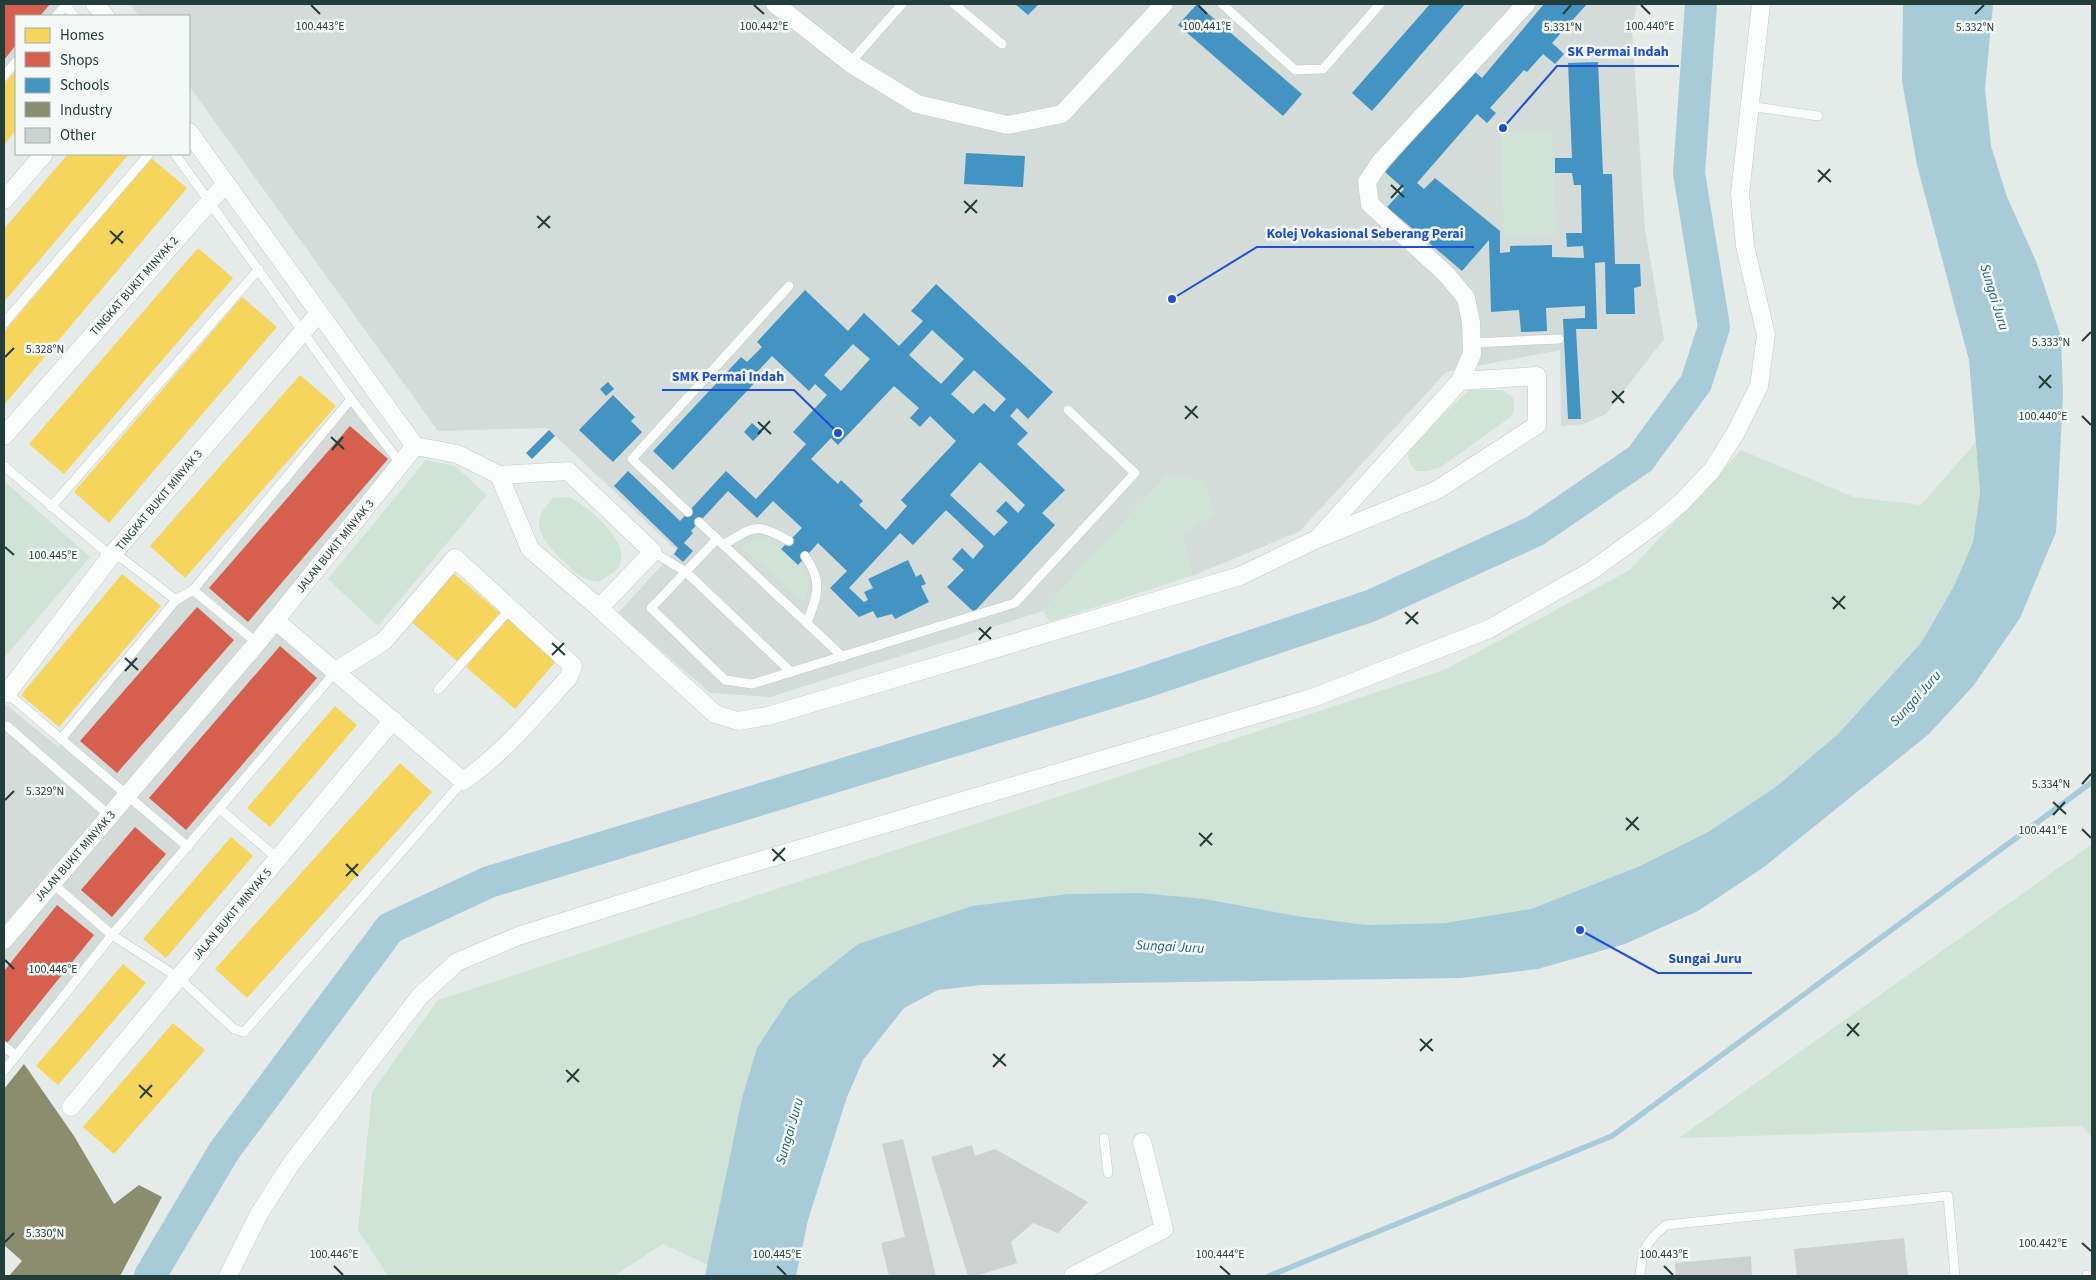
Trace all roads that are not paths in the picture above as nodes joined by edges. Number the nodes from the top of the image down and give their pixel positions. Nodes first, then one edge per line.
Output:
1 (65, 4) edge
2 (95, 4) edge
3 (775, 4) edge
4 (902, 4) edge
5 (954, 4) edge
6 (1164, 4) edge
7 (1222, 4) edge
8 (1380, 4) edge
9 (1526, 4) edge
10 (1761, 4) edge
11 (57, 15) edge
12 (73, 15) edge
13 (104, 15) edge
14 (1002, 44) dead end
15 (15, 63) edge
16 (850, 63) junction
17 (4, 76) edge
18 (1749, 106) junction
19 (1818, 116) dead end
20 (190, 133) edge
21 (43, 155) edge
22 (148, 155) edge
23 (176, 155) edge
24 (226, 183) junction
25 (4, 200) edge
26 (210, 200) junction
27 (259, 269) junction
28 (789, 286) dead end
29 (319, 313) junction
30 (4, 323) edge
31 (302, 331) junction
32 (1559, 340) dead end
33 (1472, 343) junction
34 (1460, 381) junction
35 (351, 400) junction
36 (1068, 410) dead end
37 (4, 436) edge
38 (415, 446) junction
39 (401, 464) junction
40 (4, 466) edge
41 (499, 474) junction
42 (51, 507) junction
43 (688, 512) dead end
44 (699, 522) dead end
45 (1317, 539) junction
46 (789, 541) dead end
47 (720, 542) junction
48 (653, 552) junction
49 (111, 556) junction
50 (806, 556) dead end
51 (686, 572) junction
52 (193, 590) junction
53 (176, 600) junction
54 (600, 608) junction
55 (510, 609) junction
56 (275, 620) junction
57 (807, 623) junction
58 (257, 643) junction
59 (843, 657) junction
60 (336, 671) junction
61 (791, 672) junction
62 (438, 690) dead end
63 (7, 692) joint
64 (393, 720) junction
65 (7, 726) dead end
66 (61, 739) junction
67 (463, 780) junction
68 (127, 796) junction
69 (220, 809) junction
70 (110, 816) junction
71 (188, 847) junction
72 (278, 859) junction
73 (52, 883) junction
74 (112, 935) junction
75 (4, 940) edge
76 (179, 978) junction
77 (4, 1046) edge
78 (16, 1056) junction
79 (4, 1071) edge
80 (72, 1107) dead end
81 (1104, 1138) dead end
82 (1142, 1142) dead end
83 (1108, 1173) dead end
84 (228, 1276) edge
85 (1073, 1276) edge
86 (1640, 1276) edge
87 (1955, 1276) edge

1 - 11 lane
1 - 12 lane
2 - 13 street
3 - 16 street
4 - 16 lane
5 - 14 lane
6 - 16 street
7 - 8 lane
9 - 33 street
10 - 18 street
15 - 17 lane
18 - 19 lane
18 - 84 street
20 - 24 street
21 - 25 street
22 - 30 lane
23 - 26 lane
24 - 26 street, TINGKAT BUKIT MINYAK 2
24 - 29 street
26 - 27 lane
26 - 37 street, TINGKAT BUKIT MINYAK 2
27 - 31 lane
27 - 42 lane
28 - 43 lane
29 - 31 street, TINGKAT BUKIT MINYAK 3
29 - 38 street
31 - 35 lane
31 - 49 street, TINGKAT BUKIT MINYAK 3
32 - 33 lane
33 - 34 street
34 - 45 street
34 - 45 street
35 - 39 lane
35 - 52 lane
36 - 59 lane
38 - 39 street, JALAN BUKIT MINYAK 3
38 - 41 street
39 - 56 street, JALAN BUKIT MINYAK 3
40 - 42 lane
41 - 48 street
41 - 54 street
42 - 49 lane
44 - 47 lane
45 - 54 street
46 - 47 lane
47 - 51 lane
47 - 57 lane
48 - 51 lane
48 - 54 street
49 - 53 lane
49 - 63 street, TINGKAT BUKIT MINYAK 3
50 - 57 lane
51 - 61 lane
51 - 61 lane
52 - 53 lane
52 - 58 lane
53 - 66 lane
55 - 60 street
55 - 62 lane
55 - 67 street
56 - 58 street, JALAN BUKIT MINYAK 3
56 - 60 street
57 - 59 lane
58 - 68 street, JALAN BUKIT MINYAK 3
59 - 61 lane
60 - 64 street
60 - 69 lane
63 - 66 lane
64 - 67 street
64 - 72 street, JALAN BUKIT MINYAK 5
65 - 70 lane
66 - 68 lane
67 - 76 lane
68 - 70 street, JALAN BUKIT MINYAK 3
68 - 71 lane
69 - 71 lane
69 - 72 lane
70 - 73 street, JALAN BUKIT MINYAK 3
71 - 74 lane
72 - 76 street, JALAN BUKIT MINYAK 5
73 - 74 lane
73 - 75 street, JALAN BUKIT MINYAK 3
74 - 76 lane
74 - 78 lane
76 - 80 street, JALAN BUKIT MINYAK 5
77 - 78 lane
78 - 79 lane
81 - 83 lane
82 - 85 street
86 - 87 lane

